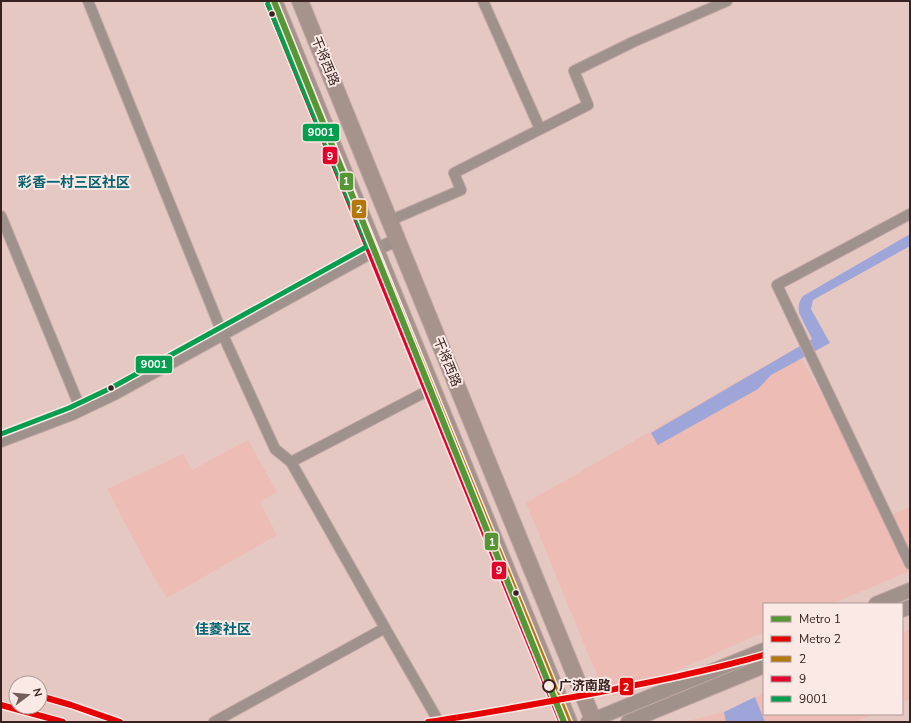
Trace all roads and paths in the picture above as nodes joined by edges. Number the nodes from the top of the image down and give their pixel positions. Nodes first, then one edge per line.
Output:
1 (88, 1) edge
2 (274, 1) edge
3 (300, 1) edge
4 (483, 1) edge
5 (727, 1) edge
6 (540, 129) junction
7 (910, 214) edge
8 (1, 216) edge
9 (389, 221) junction
10 (397, 240) junction
11 (377, 249) junction
12 (223, 335) junction
13 (433, 388) junction
14 (81, 410) junction
15 (1, 441) edge
16 (291, 462) junction
17 (910, 564) edge
18 (910, 590) edge
19 (878, 603) edge
20 (385, 628) junction
21 (763, 650) edge
22 (763, 666) edge
23 (591, 721) edge
24 (214, 722) edge
25 (439, 722) edge
26 (569, 722) edge
27 (628, 722) edge

1 - 12 street
2 - 11 main road, 干将西路
3 - 9 main road, 干将西路
4 - 6 street
5 - 6 street
6 - 9 street
7 - 17 street
8 - 14 street
9 - 10 main road, 干将西路
10 - 11 street
10 - 23 main road, 干将西路
11 - 12 street
11 - 13 main road, 干将西路
12 - 14 street
12 - 16 street
13 - 16 street
13 - 26 main road, 干将西路
14 - 15 street
16 - 20 street
18 - 19 main road
20 - 24 street
20 - 25 street
21 - 23 main road
22 - 27 main road

